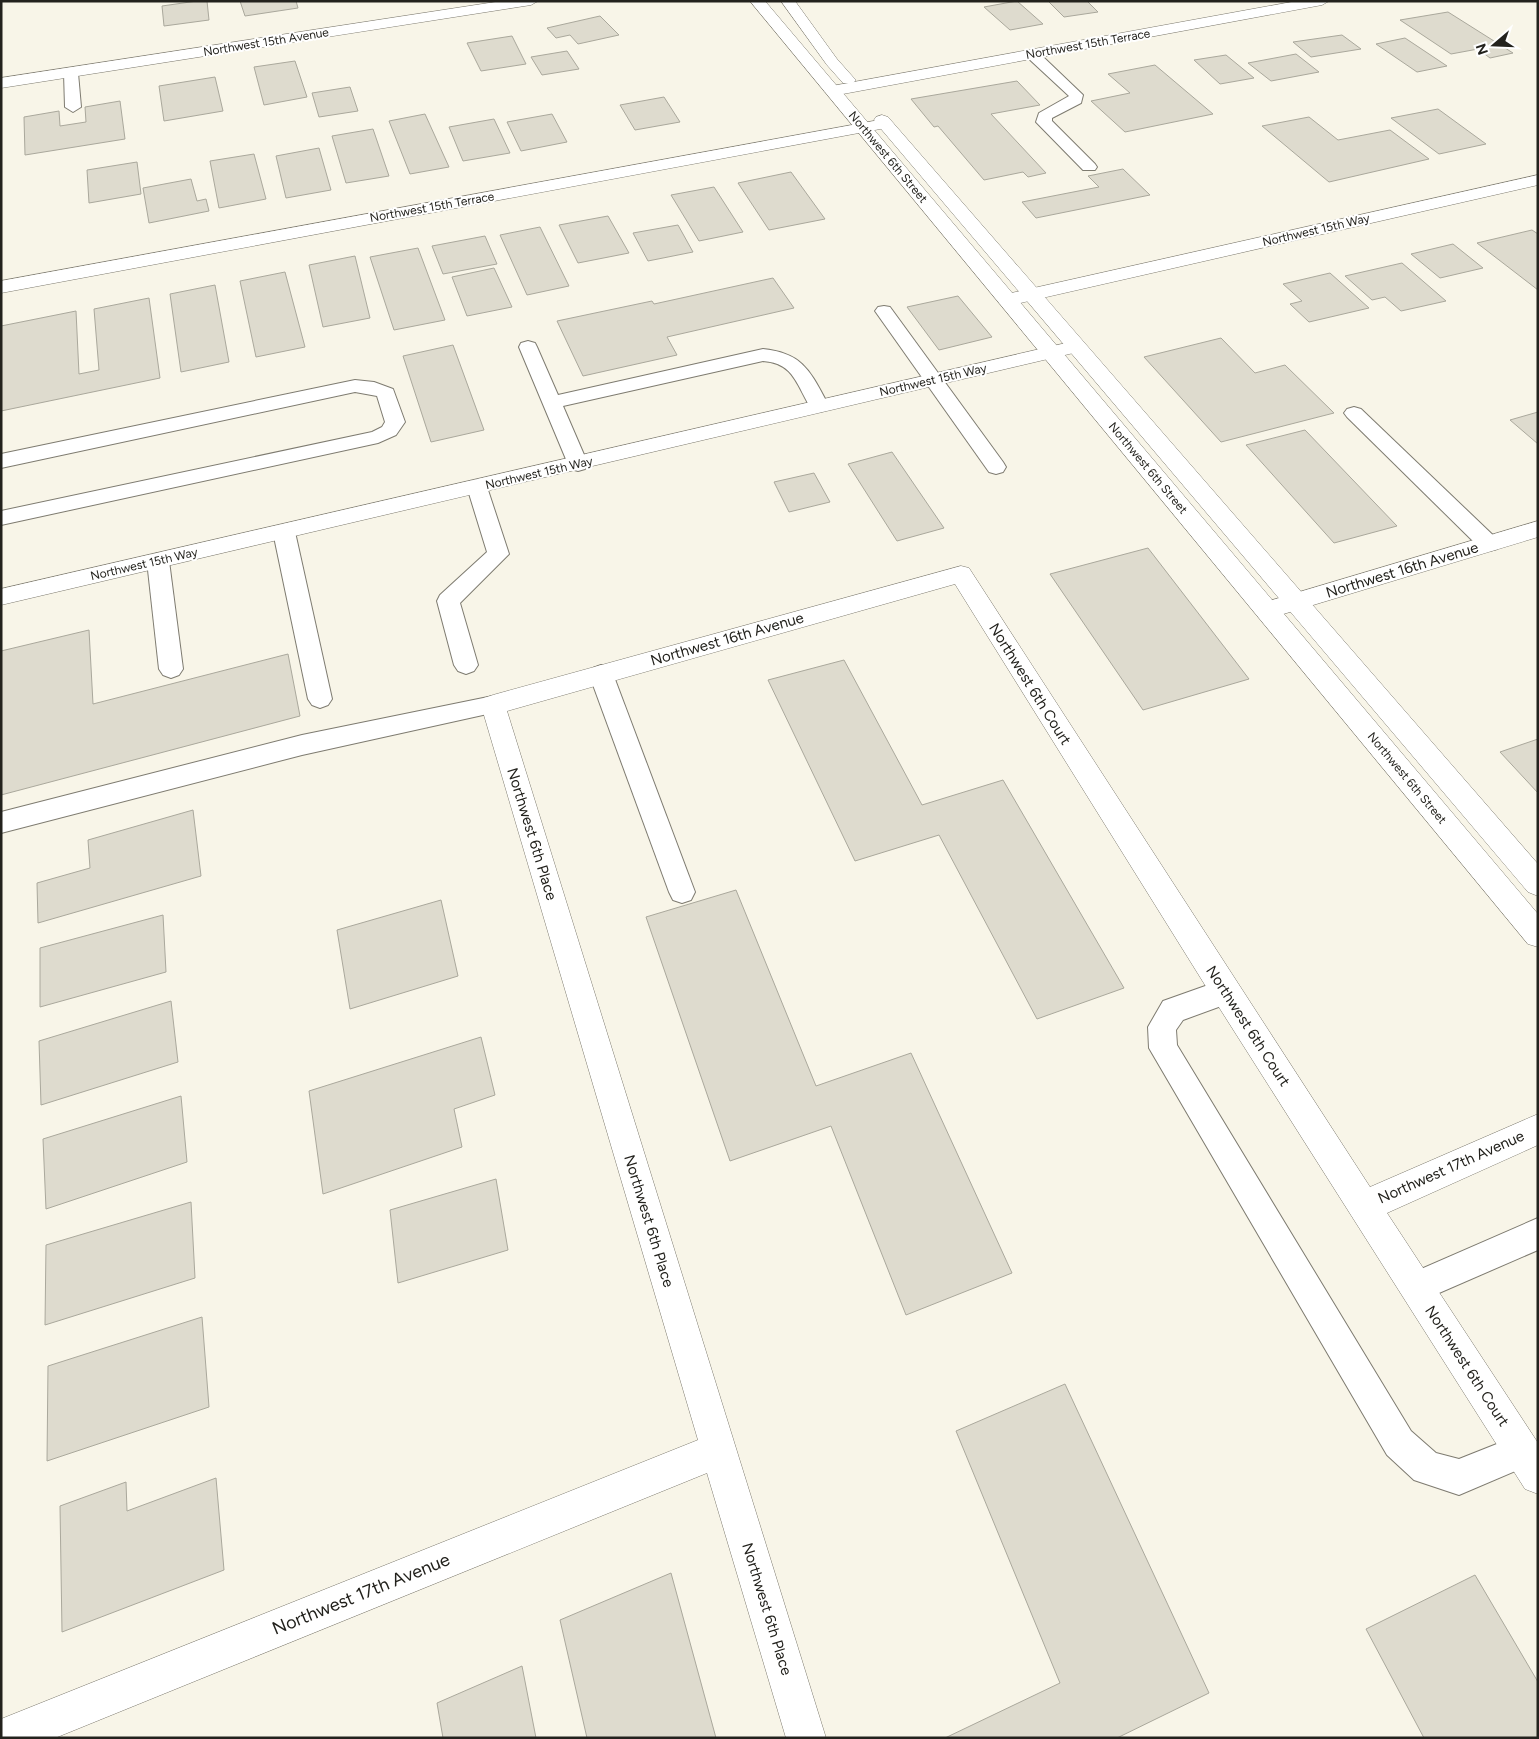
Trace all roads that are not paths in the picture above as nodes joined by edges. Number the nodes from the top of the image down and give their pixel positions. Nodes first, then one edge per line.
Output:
1 (531, 1) edge
2 (757, 1) edge
3 (788, 1) edge
4 (1322, 1) edge
5 (1033, 54) junction
6 (71, 73) junction
7 (1, 83) edge
8 (854, 87) junction
9 (832, 91) junction
10 (73, 107) dead end
11 (885, 124) junction
12 (864, 128) junction
13 (1089, 167) dead end
14 (1538, 180) edge
15 (1, 287) edge
16 (1031, 295) junction
17 (1007, 300) junction
18 (884, 311) dead end
19 (528, 347) dead end
20 (1075, 347) junction
21 (1051, 352) junction
22 (933, 380) junction
23 (552, 402) junction
24 (819, 406) junction
25 (1354, 413) dead end
26 (1, 461) edge
27 (578, 464) junction
28 (996, 468) dead end
29 (477, 487) junction
30 (1, 518) edge
31 (1538, 529) edge
32 (284, 532) junction
33 (1489, 544) junction
34 (158, 561) junction
35 (961, 574) joint
36 (1, 597) edge
37 (1296, 602) junction
38 (1267, 610) junction
39 (466, 665) dead end
40 (171, 669) dead end
41 (600, 674) junction
42 (320, 699) dead end
43 (493, 704) junction
44 (1, 823) edge
45 (1538, 884) edge
46 (682, 892) dead end
47 (1538, 935) edge
48 (1225, 992) junction
49 (1538, 1129) edge
50 (1364, 1206) junction
51 (1538, 1234) edge
52 (1416, 1287) junction
53 (718, 1450) junction
54 (1530, 1463) edge
55 (4, 1738) edge
56 (806, 1738) edge

1 - 6 street, Northwest 15th Avenue
2 - 9 street, Northwest 6th Street
3 - 8 street, Northwest 6th Street
4 - 5 street, Northwest 15th Terrace
5 - 8 street, Northwest 15th Terrace
5 - 13 lane
6 - 7 street, Northwest 15th Avenue
6 - 10 lane
8 - 9 street, Northwest 15th Terrace
8 - 11 street, Northwest 6th Street
9 - 12 street, Northwest 6th Street
11 - 12 street, Northwest 15th Terrace
11 - 16 street, Northwest 6th Street
12 - 15 street, Northwest 15th Terrace
12 - 17 street, Northwest 6th Street
14 - 16 street, Northwest 15th Way
16 - 17 street, Northwest 15th Way
16 - 20 street, Northwest 6th Street
17 - 21 street, Northwest 6th Street
18 - 22 lane
19 - 23 lane
20 - 21 street, Northwest 15th Way
20 - 37 street, Northwest 6th Street
21 - 22 street, Northwest 15th Way
21 - 38 street, Northwest 6th Street
22 - 24 street, Northwest 15th Way
22 - 28 lane
23 - 24 lane
23 - 27 lane
24 - 27 street, Northwest 15th Way
25 - 33 lane
26 - 30 lane
27 - 29 street, Northwest 15th Way
29 - 32 street, Northwest 15th Way
29 - 39 lane
31 - 33 street, Northwest 16th Avenue
32 - 34 street, Northwest 15th Way
32 - 42 lane
33 - 37 street, Northwest 16th Avenue
34 - 36 street, Northwest 15th Way
34 - 40 lane
35 - 41 street, Northwest 16th Avenue
35 - 48 street, Northwest 6th Court
37 - 38 street, Northwest 16th Avenue
37 - 45 street, Northwest 6th Street
38 - 47 street, Northwest 6th Street
41 - 43 street, Northwest 16th Avenue
41 - 46 lane
43 - 44 lane
43 - 53 street, Northwest 6th Place
48 - 50 street, Northwest 6th Court
48 - 54 lane
49 - 50 street, Northwest 17th Avenue
50 - 52 street, Northwest 6th Court
51 - 52 lane
52 - 54 street, Northwest 6th Court
53 - 55 street, Northwest 17th Avenue
53 - 56 street, Northwest 6th Place

